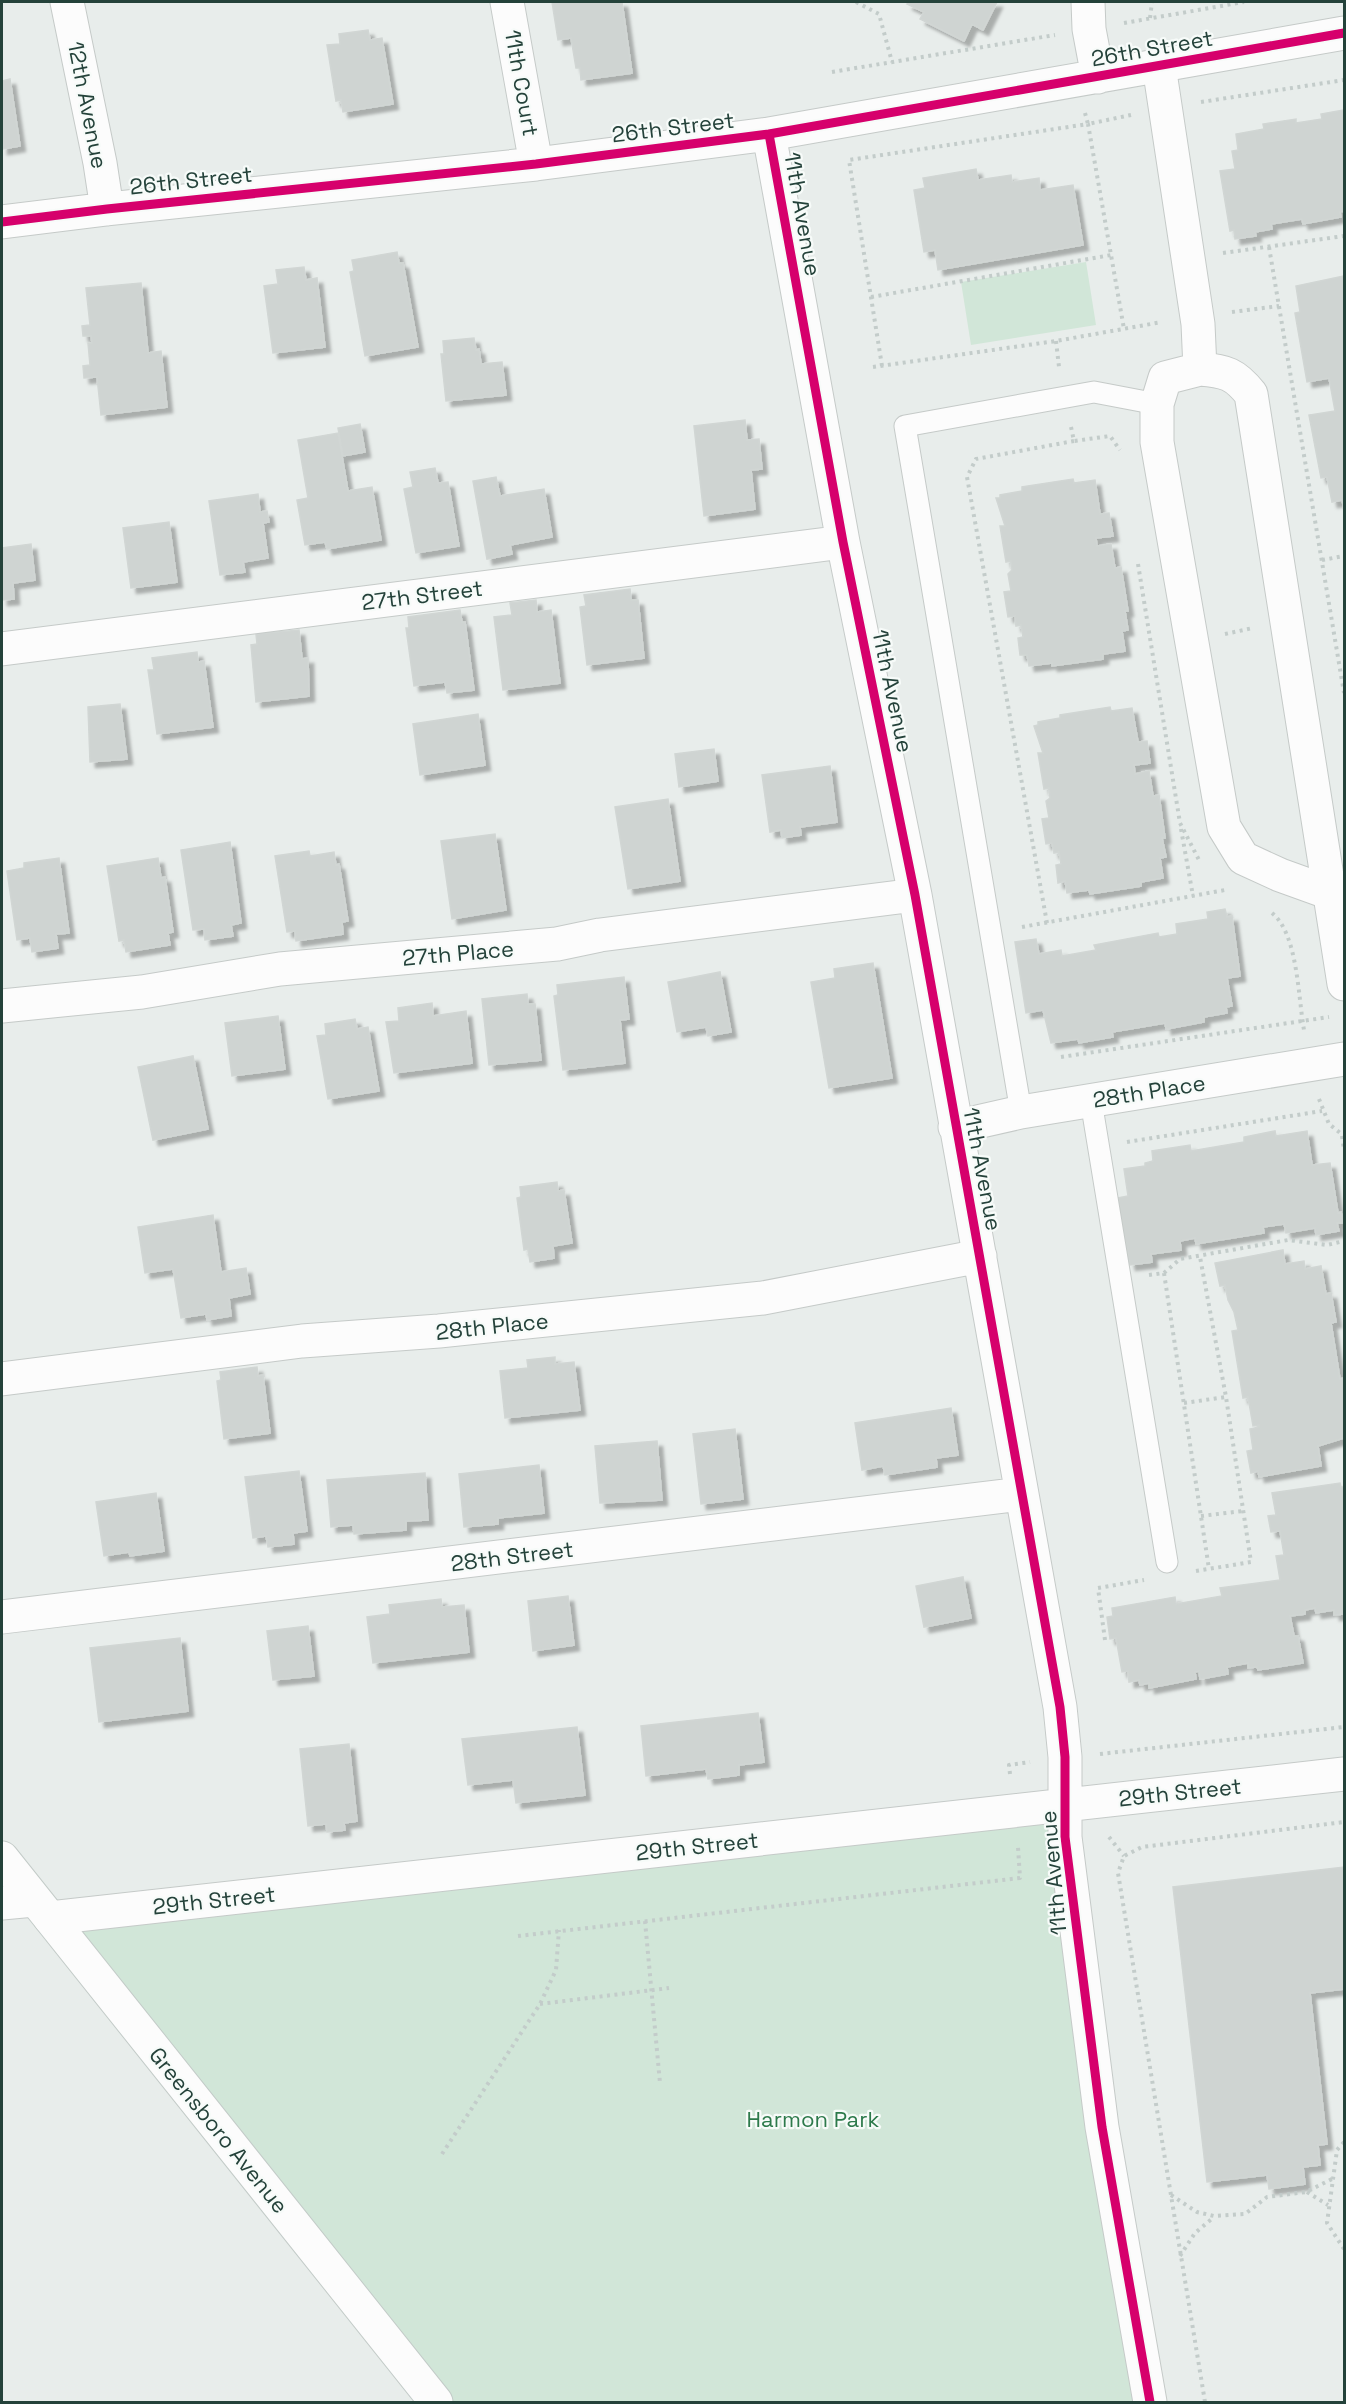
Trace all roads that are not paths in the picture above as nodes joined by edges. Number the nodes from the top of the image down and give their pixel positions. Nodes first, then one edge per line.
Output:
1 (66, 2) edge
2 (507, 2) edge
3 (1088, 15) edge
4 (1344, 33) edge
5 (1159, 66) junction
6 (1098, 77) junction
7 (769, 134) junction
8 (536, 164) junction
9 (106, 209) junction
10 (2, 222) edge
11 (1200, 369) junction
12 (1157, 404) junction
13 (843, 542) junction
14 (2, 649) edge
15 (1330, 893) junction
16 (915, 895) junction
17 (1344, 984) edge
18 (2, 1006) edge
19 (1344, 1059) edge
20 (1092, 1101) junction
21 (1021, 1112) junction
22 (955, 1127) junction
23 (980, 1256) junction
24 (2, 1379) edge
25 (1022, 1494) junction
26 (1167, 1562) dead end
27 (2, 1617) edge
28 (1344, 1774) edge
29 (1066, 1805) junction
30 (2, 1858) edge
31 (2, 1903) edge
32 (42, 1909) junction
33 (436, 2403) edge
34 (1150, 2403) edge

1 - 9 street, 12th Avenue
2 - 8 street, 11th Court
3 - 6 street
4 - 5 street, 26th Street
5 - 6 street, 26th Street
5 - 11 street
6 - 7 street, 26th Street
7 - 8 street, 26th Street
7 - 13 street, 11th Avenue
8 - 9 street, 26th Street
9 - 10 street, 26th Street
11 - 12 street
11 - 15 street
12 - 15 street
12 - 21 lane
13 - 14 street, 27th Street
13 - 16 street, 11th Avenue
15 - 17 street
16 - 18 street, 27th Place
16 - 22 street, 11th Avenue
19 - 20 street, 28th Place
20 - 21 street, 28th Place
20 - 26 lane
21 - 22 street, 28th Place
22 - 23 street, 11th Avenue
23 - 24 street, 28th Place
23 - 25 street, 11th Avenue
25 - 27 street, 28th Street
25 - 29 street, 11th Avenue
28 - 29 street, 29th Street
29 - 32 street, 29th Street
29 - 34 street, 11th Avenue
30 - 32 street, Greensboro Avenue
31 - 32 street, 29th Street
32 - 33 street, Greensboro Avenue

